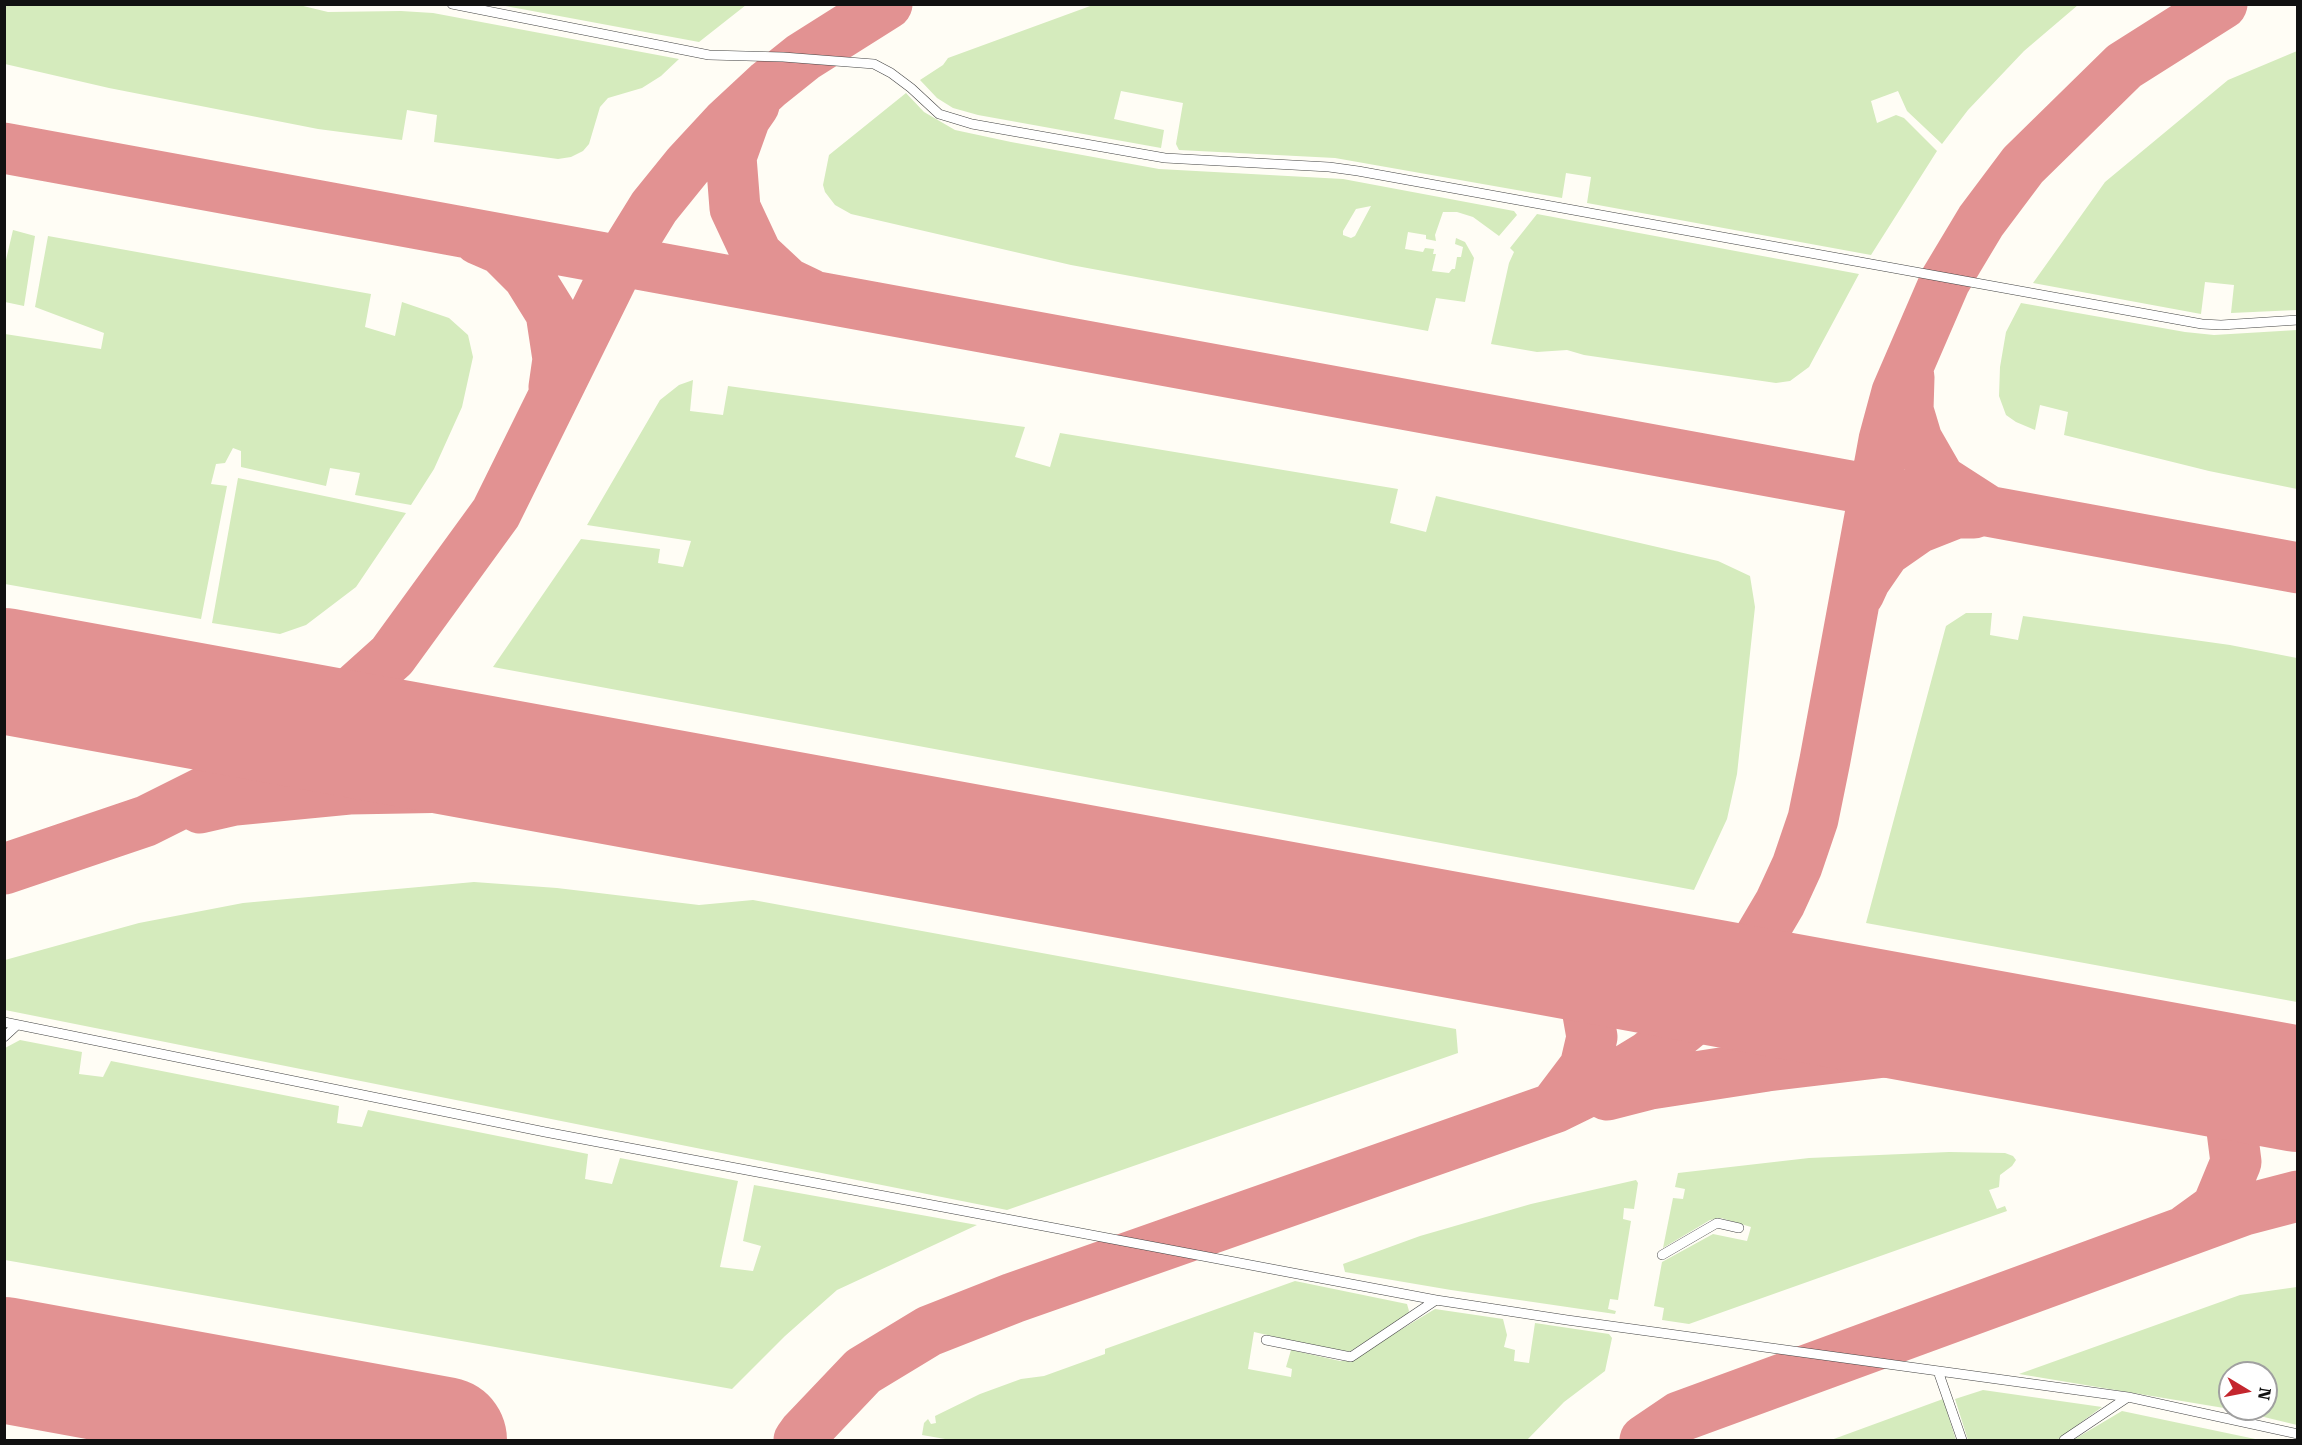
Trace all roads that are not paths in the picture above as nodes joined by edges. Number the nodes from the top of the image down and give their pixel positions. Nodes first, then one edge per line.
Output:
1 (452, 4) edge
2 (2298, 320) edge
3 (4, 1023) edge
4 (17, 1025) junction
5 (4, 1037) edge
6 (1739, 1228) dead end
7 (1662, 1255) dead end
8 (1436, 1300) junction
9 (1266, 1340) dead end
10 (1938, 1371) junction
11 (2128, 1397) junction
12 (2298, 1434) edge
13 (1962, 1440) edge
14 (2064, 1440) edge

1 - 2 lane
3 - 4 lane
4 - 5 lane
4 - 8 lane
6 - 7 lane
8 - 9 lane
8 - 10 lane
10 - 11 lane
10 - 13 lane
11 - 12 lane
11 - 14 lane

